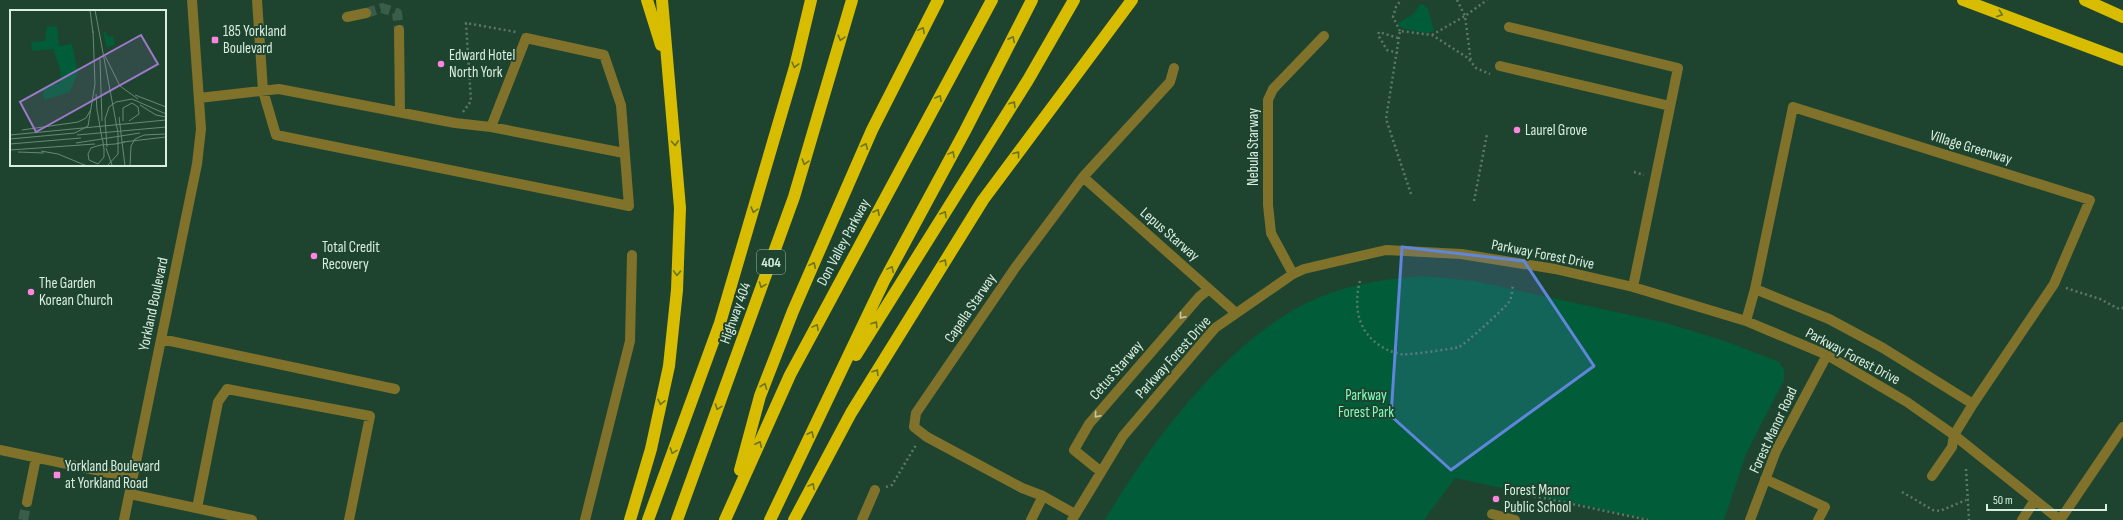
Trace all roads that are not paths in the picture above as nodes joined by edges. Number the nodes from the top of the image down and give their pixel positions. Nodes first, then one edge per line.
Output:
1 (192, 0) edge
2 (257, 0) edge
3 (647, 0) edge
4 (662, 0) edge
5 (811, 0) edge
6 (852, 0) edge
7 (938, 0) edge
8 (992, 0) edge
9 (1032, 0) edge
10 (1074, 0) edge
11 (1132, 0) edge
12 (1963, 0) edge
13 (2085, 0) edge
14 (366, 13) tunnel mouth
15 (347, 17) dead end
16 (2123, 17) edge
17 (1509, 27) dead end
18 (399, 30) tunnel mouth
19 (1324, 36) dead end
20 (2123, 60) edge
21 (1500, 66) road end
22 (1174, 68) dead end
23 (263, 91) junction
24 (199, 98) junction
25 (672, 104) junction
26 (1670, 106) junction
27 (400, 112) junction
28 (491, 127) junction
29 (624, 153) junction
30 (1083, 177) junction
31 (632, 255) dead end
32 (1293, 274) junction
33 (1633, 287) junction
34 (1209, 289) junction
35 (1755, 289) junction
36 (1236, 313) junction
37 (1746, 321) junction
38 (161, 339) junction
39 (1826, 355) junction
40 (395, 389) dead end
41 (1972, 404) junction
42 (825, 405) junction
43 (2123, 428) edge
44 (1954, 436) junction
45 (0, 450) edge
46 (36, 458) junction
47 (1100, 471) junction
48 (1932, 476) dead end
49 (133, 478) junction
50 (1765, 479) junction
51 (875, 490) road end
52 (130, 494) junction
53 (1043, 496) junction
54 (2035, 500) junction
55 (27, 502) tunnel mouth
56 (731, 504) junction
57 (197, 508) junction
58 (1492, 514) dead end
59 (1074, 517) edge
60 (124, 520) edge
61 (252, 520) edge
62 (349, 520) edge
63 (585, 520) edge
64 (630, 520) edge
65 (648, 520) edge
66 (677, 520) edge
67 (725, 520) edge
68 (770, 520) edge
69 (794, 520) edge
70 (862, 520) edge
71 (1031, 520) edge
72 (1515, 520) edge
73 (1750, 520) edge
74 (1818, 520) edge
75 (2022, 520) edge
76 (2060, 520) edge

1 - 24 street, Yorkland Boulevard
2 - 23 street
3 - 25 highway
4 - 25 highway
5 -> 65 highway, Highway 404 / 404
6 -> 66 highway, Highway 404 / 404
56 -> 7 highway
56 -> 8 highway, Don Valley Parkway
42 -> 9 highway
42 -> 10 highway
69 -> 11 highway
12 -> 20 highway
13 - 16 highway
14 - 15 street
17 - 26 street
18 - 27 street
19 - 32 street, Nebula Starway
21 - 26 street
22 - 30 street, Capella Starway
23 - 24 street
23 - 27 street
23 - 29 street
24 - 38 street, Yorkland Boulevard
25 -> 64 highway
26 - 33 street
27 - 28 street
28 - 29 street
28 - 29 street
30 - 34 street, Lepus Starway
30 - 53 street, Capella Starway
31 - 63 street
32 - 33 street, Parkway Forest Drive
32 - 36 street, Parkway Forest Drive
33 - 37 street, Parkway Forest Drive
34 - 36 street, Lepus Starway
34 -> 47 street, Cetus Starway
35 - 37 street, Village Greenway
35 - 41 street
35 - 41 street, Village Greenway
36 - 47 street, Parkway Forest Drive
37 - 39 street, Parkway Forest Drive
38 - 40 street
38 - 49 street, Yorkland Boulevard
39 - 44 street, Parkway Forest Drive
39 - 50 street, Forest Manor Road
41 - 44 street, Village Greenway
68 -> 42 highway
43 - 76 street
44 - 48 street, Village Greenway
44 - 54 street, Parkway Forest Drive
45 - 46 street
46 - 49 street
46 - 55 street
47 - 59 street, Parkway Forest Drive
49 - 52 street, Yorkland Boulevard
50 - 73 street, Forest Manor Road
50 - 74 street
51 - 70 street
52 - 57 street
52 - 60 street, Yorkland Boulevard
53 - 59 street, Capella Starway
53 - 71 street
54 - 75 street
54 - 76 street, Parkway Forest Drive
56 - 67 highway
57 - 61 street
57 - 62 street
58 - 72 street

